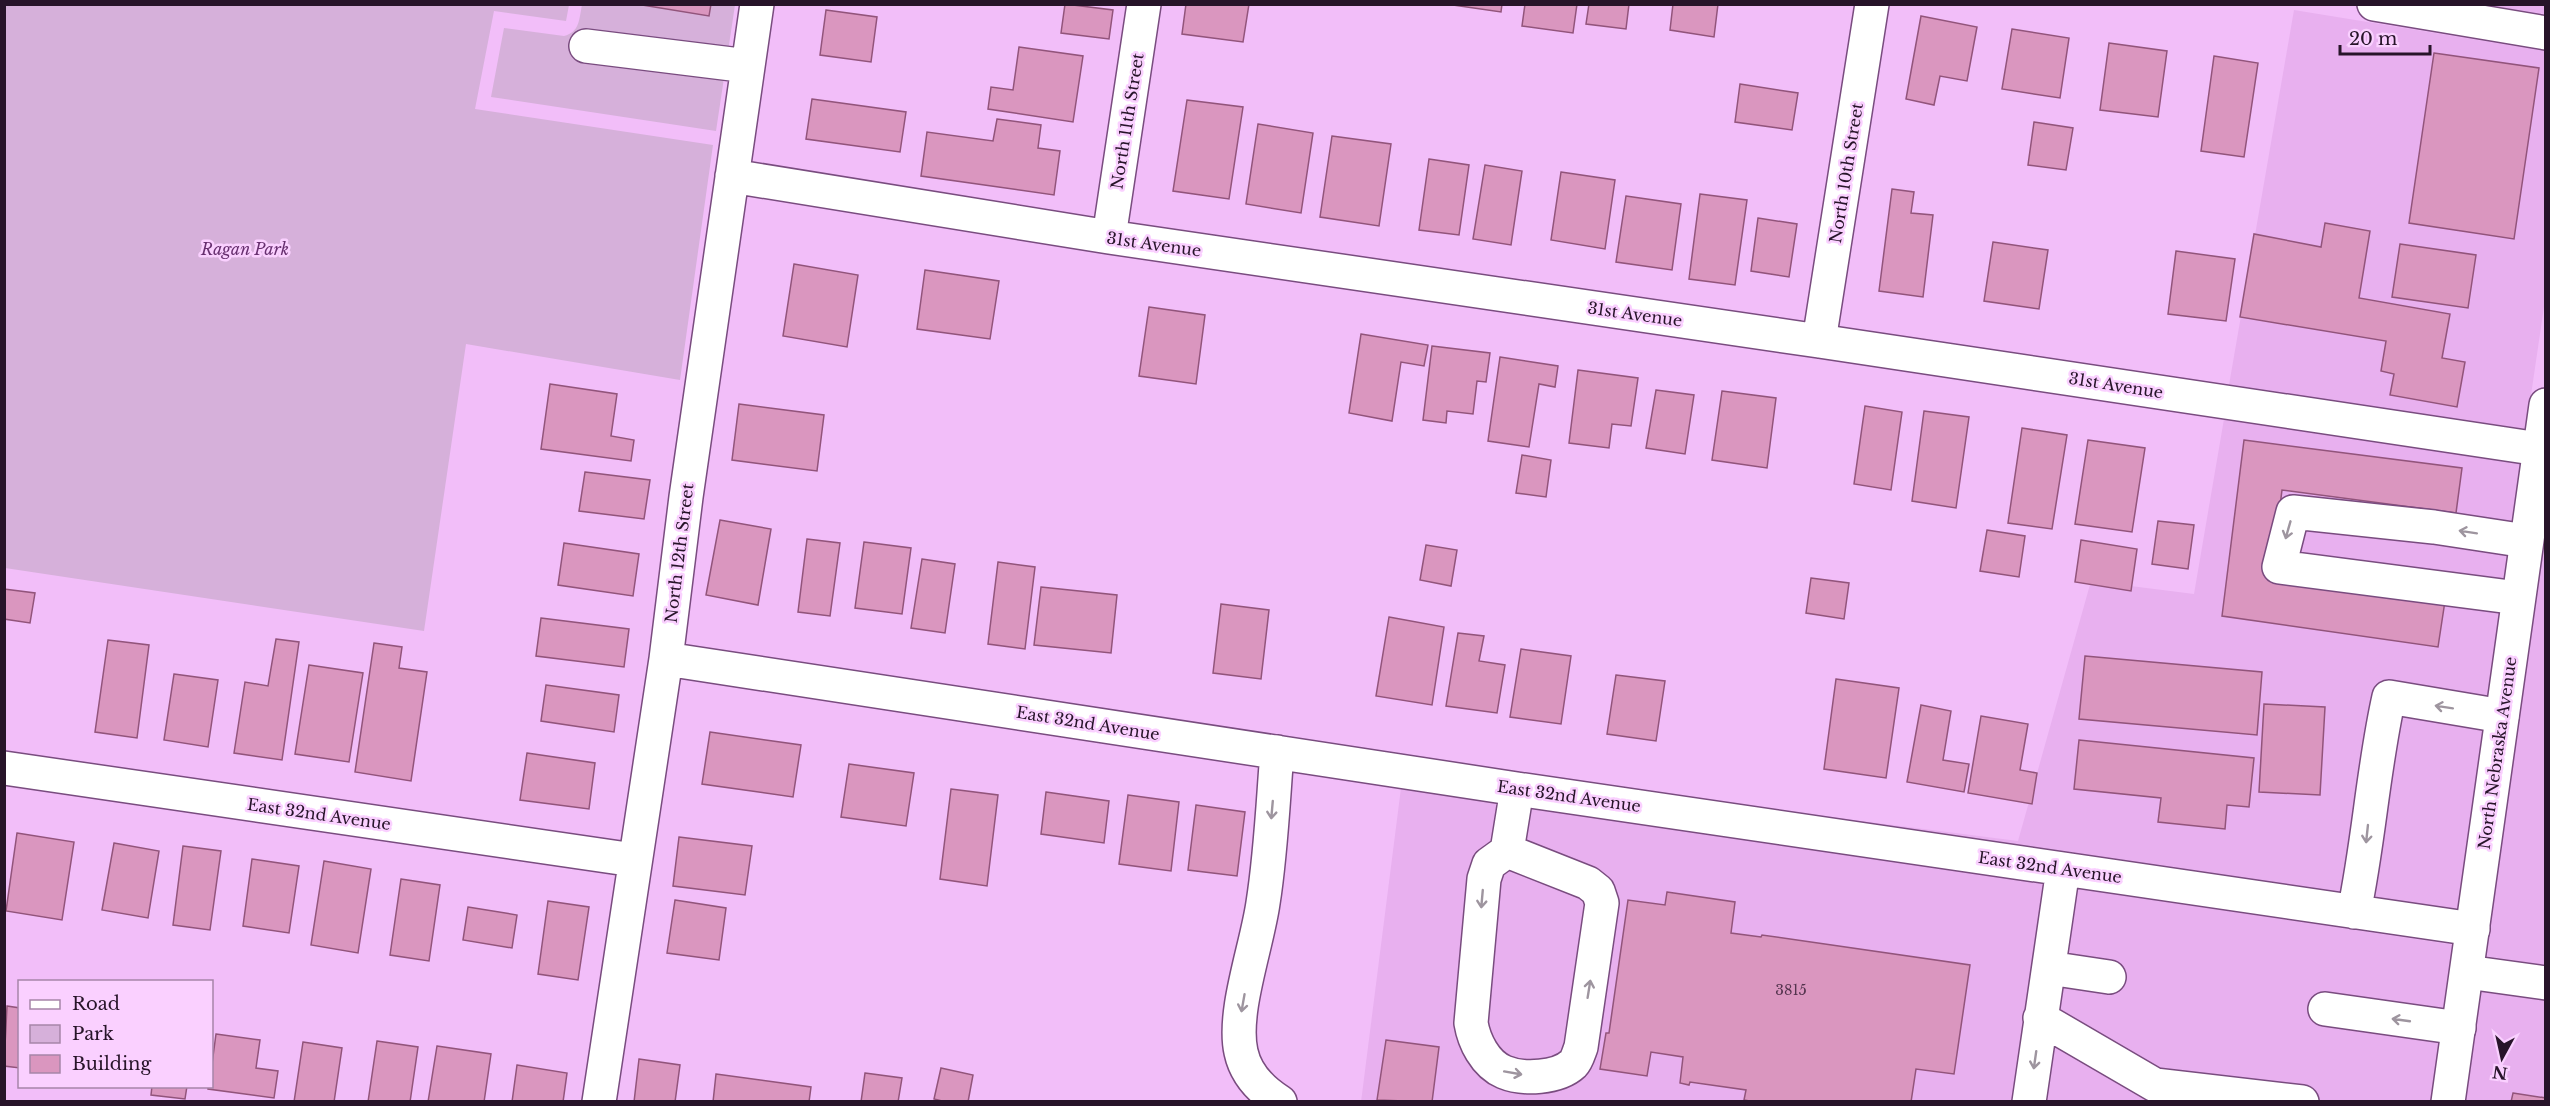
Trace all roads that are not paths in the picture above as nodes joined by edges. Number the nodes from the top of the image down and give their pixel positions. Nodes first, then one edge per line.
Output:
1 (757, 4) edge
2 (1144, 4) edge
3 (1872, 4) edge
4 (2374, 4) edge
5 (2441, 10) edge
6 (2546, 33) edge
7 (586, 46) dead end
8 (748, 66) junction
9 (732, 176) junction
10 (1109, 237) junction
11 (1819, 341) junction
12 (2546, 405) edge
13 (2539, 449) junction
14 (2534, 522) edge
15 (2518, 598) junction
16 (666, 659) junction
17 (2502, 716) junction
18 (1277, 752) junction
19 (4, 768) edge
20 (1517, 789) junction
21 (1507, 851) junction
22 (634, 860) junction
23 (2063, 869) junction
24 (2354, 912) junction
25 (2473, 929) junction
26 (2049, 968) junction
27 (2467, 972) junction
28 (2109, 977) dead end
29 (2546, 983) edge
30 (2325, 1009) dead end
31 (2040, 1018) junction
32 (2459, 1028) junction
33 (599, 1101) edge
34 (1280, 1101) edge
35 (2029, 1101) edge
36 (2302, 1101) edge
37 (2448, 1101) edge

1 - 8 street, North 12th Street
2 - 10 street, North 11th Street
3 - 11 street, North 10th Street
4 - 5 street
5 - 6 street
7 - 8 street
8 - 9 street, North 12th Street
9 - 10 street, 31st Avenue
9 - 16 street, North 12th Street
10 - 11 street, 31st Avenue
11 - 13 street, 31st Avenue
12 - 13 street, North Nebraska Avenue
13 - 14 street, North Nebraska Avenue
14 - 15 street, North Nebraska Avenue
14 -> 15 street
15 - 17 street, North Nebraska Avenue
16 - 18 street, East 32nd Avenue
16 - 22 street, North 12th Street
17 -> 24 street
17 - 25 street, North Nebraska Avenue
18 - 20 street, East 32nd Avenue
18 -> 34 street
19 - 22 street, East 32nd Avenue
20 - 21 street
20 - 23 street, East 32nd Avenue
21 -> 21 street
22 - 33 street, North 12th Street
23 - 24 street, East 32nd Avenue
23 - 26 street
24 - 25 street, East 32nd Avenue
25 - 27 street, North Nebraska Avenue
26 - 28 street
26 - 31 street
27 - 29 street
27 - 32 street, North Nebraska Avenue
32 -> 30 street
31 -> 35 street
31 - 36 street
32 - 37 street, North Nebraska Avenue

